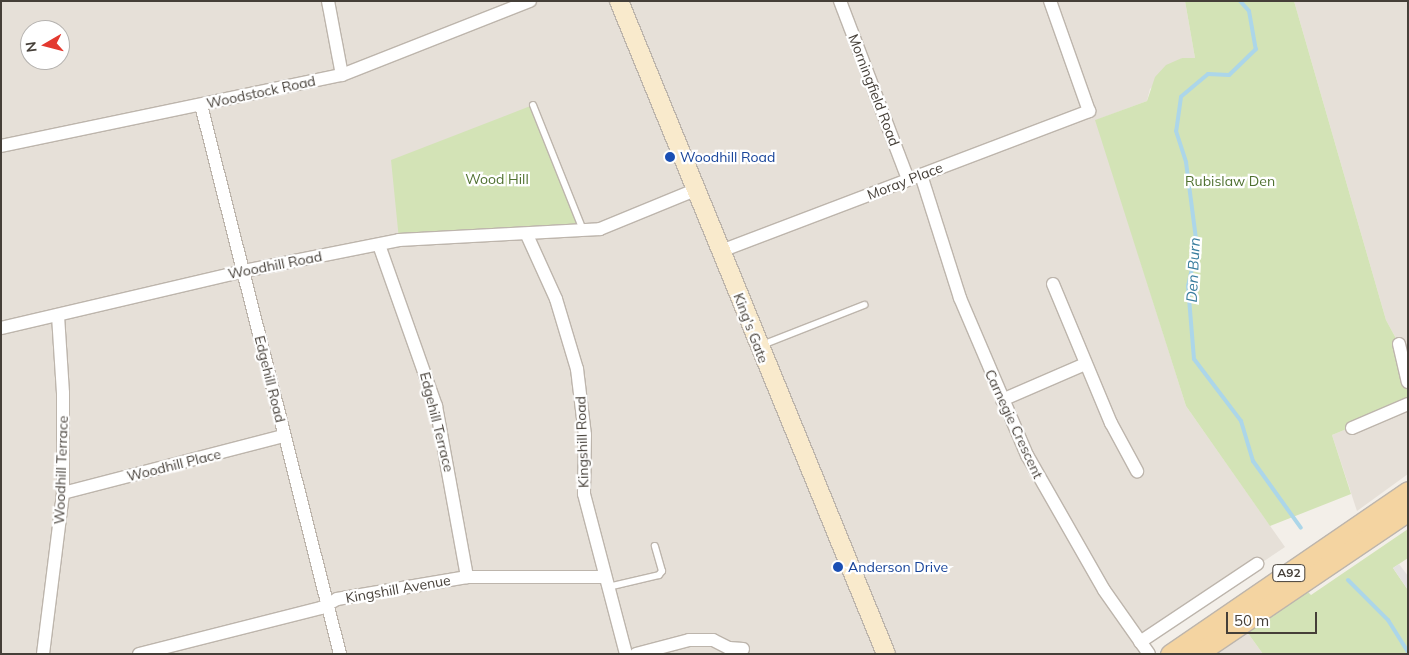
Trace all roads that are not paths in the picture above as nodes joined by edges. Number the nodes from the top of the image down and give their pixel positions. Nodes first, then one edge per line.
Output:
1 (328, 1) edge
2 (530, 1) edge
3 (619, 1) edge
4 (840, 1) edge
5 (1050, 1) edge
6 (342, 75) junction
7 (201, 105) junction
8 (533, 105) dead end
9 (1, 146) edge
10 (921, 174) junction
11 (908, 179) junction
12 (695, 190) junction
13 (584, 232) junction
14 (527, 235) junction
15 (379, 245) junction
16 (721, 251) junction
17 (244, 271) junction
18 (1053, 284) dead end
19 (864, 305) dead end
20 (58, 315) junction
21 (1, 328) edge
22 (1399, 344) dead end
23 (758, 346) junction
24 (1086, 364) junction
25 (1408, 382) edge
26 (1002, 400) junction
27 (1408, 404) edge
28 (1352, 428) dead end
29 (284, 436) junction
30 (1137, 472) dead end
31 (1408, 492) edge
32 (63, 493) junction
33 (1408, 511) edge
34 (656, 546) dead end
35 (1257, 564) dead end
36 (467, 576) junction
37 (606, 582) junction
38 (327, 605) junction
39 (1140, 642) junction
40 (743, 649) dead end
41 (43, 654) edge
42 (139, 654) edge
43 (340, 654) edge
44 (626, 654) edge
45 (636, 654) edge
46 (886, 654) edge
47 (1148, 654) edge
48 (1170, 654) edge
49 (1196, 654) edge

1 - 6 street
2 - 6 street, Woodstock Road
3 - 12 street, King's Gate
4 - 11 street, Morningfield Road
5 - 10 street, Moray Place
6 - 7 street, Woodstock Road
7 - 9 street, Woodstock Road
7 - 17 street, Edgehill Road
8 - 13 lane
10 - 11 street, Moray Place
10 - 26 street, Carnegie Crescent
11 - 16 street, Moray Place
12 - 13 street, Woodhill Road
12 - 16 street, King's Gate
13 - 14 street, Woodhill Road
14 - 15 street, Woodhill Road
14 - 37 street, Kingshill Road
15 - 17 street, Woodhill Road
15 - 36 street, Edgehill Terrace
16 - 23 street, King's Gate
17 - 20 street, Woodhill Road
17 - 29 street, Edgehill Road
18 - 24 street
19 - 23 lane
20 - 21 street, Woodhill Road
20 - 32 street, Woodhill Terrace
22 - 25 street
23 - 46 street, King's Gate
24 - 26 street
24 - 30 street
26 - 39 street, Carnegie Crescent
27 - 28 street
29 - 32 street, Woodhill Place
29 - 38 street, Edgehill Road
31 - 48 main road, A92
32 - 41 street, Woodhill Terrace
33 - 49 main road, A92
34 - 37 lane
35 - 39 street
36 - 37 street, Kingshill Avenue
36 - 38 street, Kingshill Avenue
37 - 44 street, Kingshill Road
38 - 42 street, Kingshill Avenue
38 - 43 street, Edgehill Road
39 - 47 street, Carnegie Crescent
40 - 45 street

